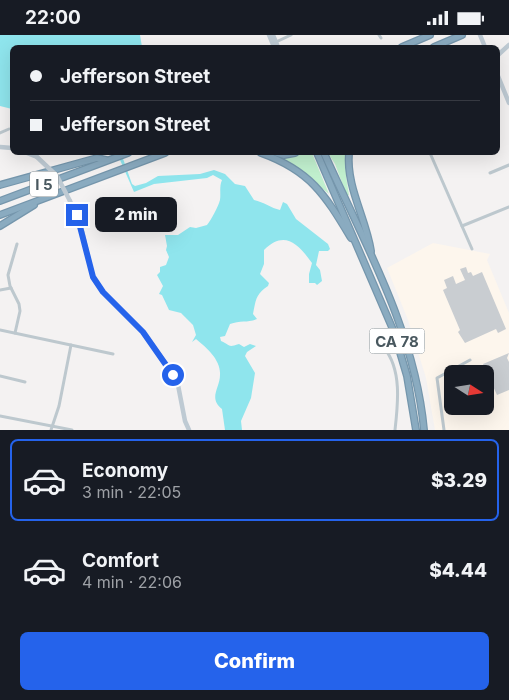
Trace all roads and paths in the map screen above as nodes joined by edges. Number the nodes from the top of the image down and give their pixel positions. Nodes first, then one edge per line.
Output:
1 (271, 35) edge
2 (291, 35) edge
3 (420, 35) edge
4 (430, 35) edge
5 (462, 35) edge
6 (276, 41) junction
7 (277, 45) edge
8 (405, 45) edge
9 (407, 45) edge
10 (439, 45) edge
11 (500, 81) edge
12 (509, 103) edge
13 (10, 129) dead end
14 (0, 133) edge
15 (32, 155) edge
16 (122, 155) edge
17 (160, 155) edge
18 (266, 155) edge
19 (319, 155) edge
20 (325, 155) edge
21 (349, 155) edge
22 (431, 155) edge
23 (106, 160) junction
24 (509, 165) edge
25 (490, 173) dead end
26 (0, 185) edge
27 (46, 198) junction
28 (0, 201) edge
29 (509, 207) edge
30 (0, 215) edge
31 (0, 226) edge
32 (462, 226) junction
33 (17, 244) dead end
34 (472, 249) dead end
35 (363, 257) junction
36 (373, 258) junction
37 (11, 288) junction
38 (0, 291) edge
39 (0, 329) edge
40 (15, 333) junction
41 (72, 345) junction
42 (384, 348) dead end
43 (114, 354) dead end
44 (470, 361) dead end
45 (0, 376) edge
46 (24, 381) dead end
47 (0, 416) edge
48 (51, 428) edge
49 (72, 429) edge
50 (189, 430) edge
51 (395, 430) edge
52 (416, 430) edge
53 (424, 430) edge
54 (444, 430) edge

1 - 6 main road
2 - 6 street
3 - 8 highway
4 - 9 highway
5 - 10 highway
6 - 7 main road
11 - 12 main road
13 - 14 street
15 - 50 main road, bridge
16 - 23 highway, I 5
17 - 27 highway, I 5
18 - 35 highway
19 - 35 highway, CA 78
20 - 36 highway, CA 78
21 - 36 highway
22 - 32 street
23 - 26 highway
23 - 28 highway, I 5
24 - 25 street
27 - 30 highway, I 5
27 - 31 highway
29 - 32 street
32 - 34 street
33 - 37 street
35 - 52 highway, CA 78
36 - 53 highway, CA 78
37 - 38 street
37 - 40 street
39 - 40 street
40 - 41 street
41 - 43 street
41 - 48 street
42 - 51 street
44 - 54 street
45 - 46 street
47 - 48 street
48 - 49 street

